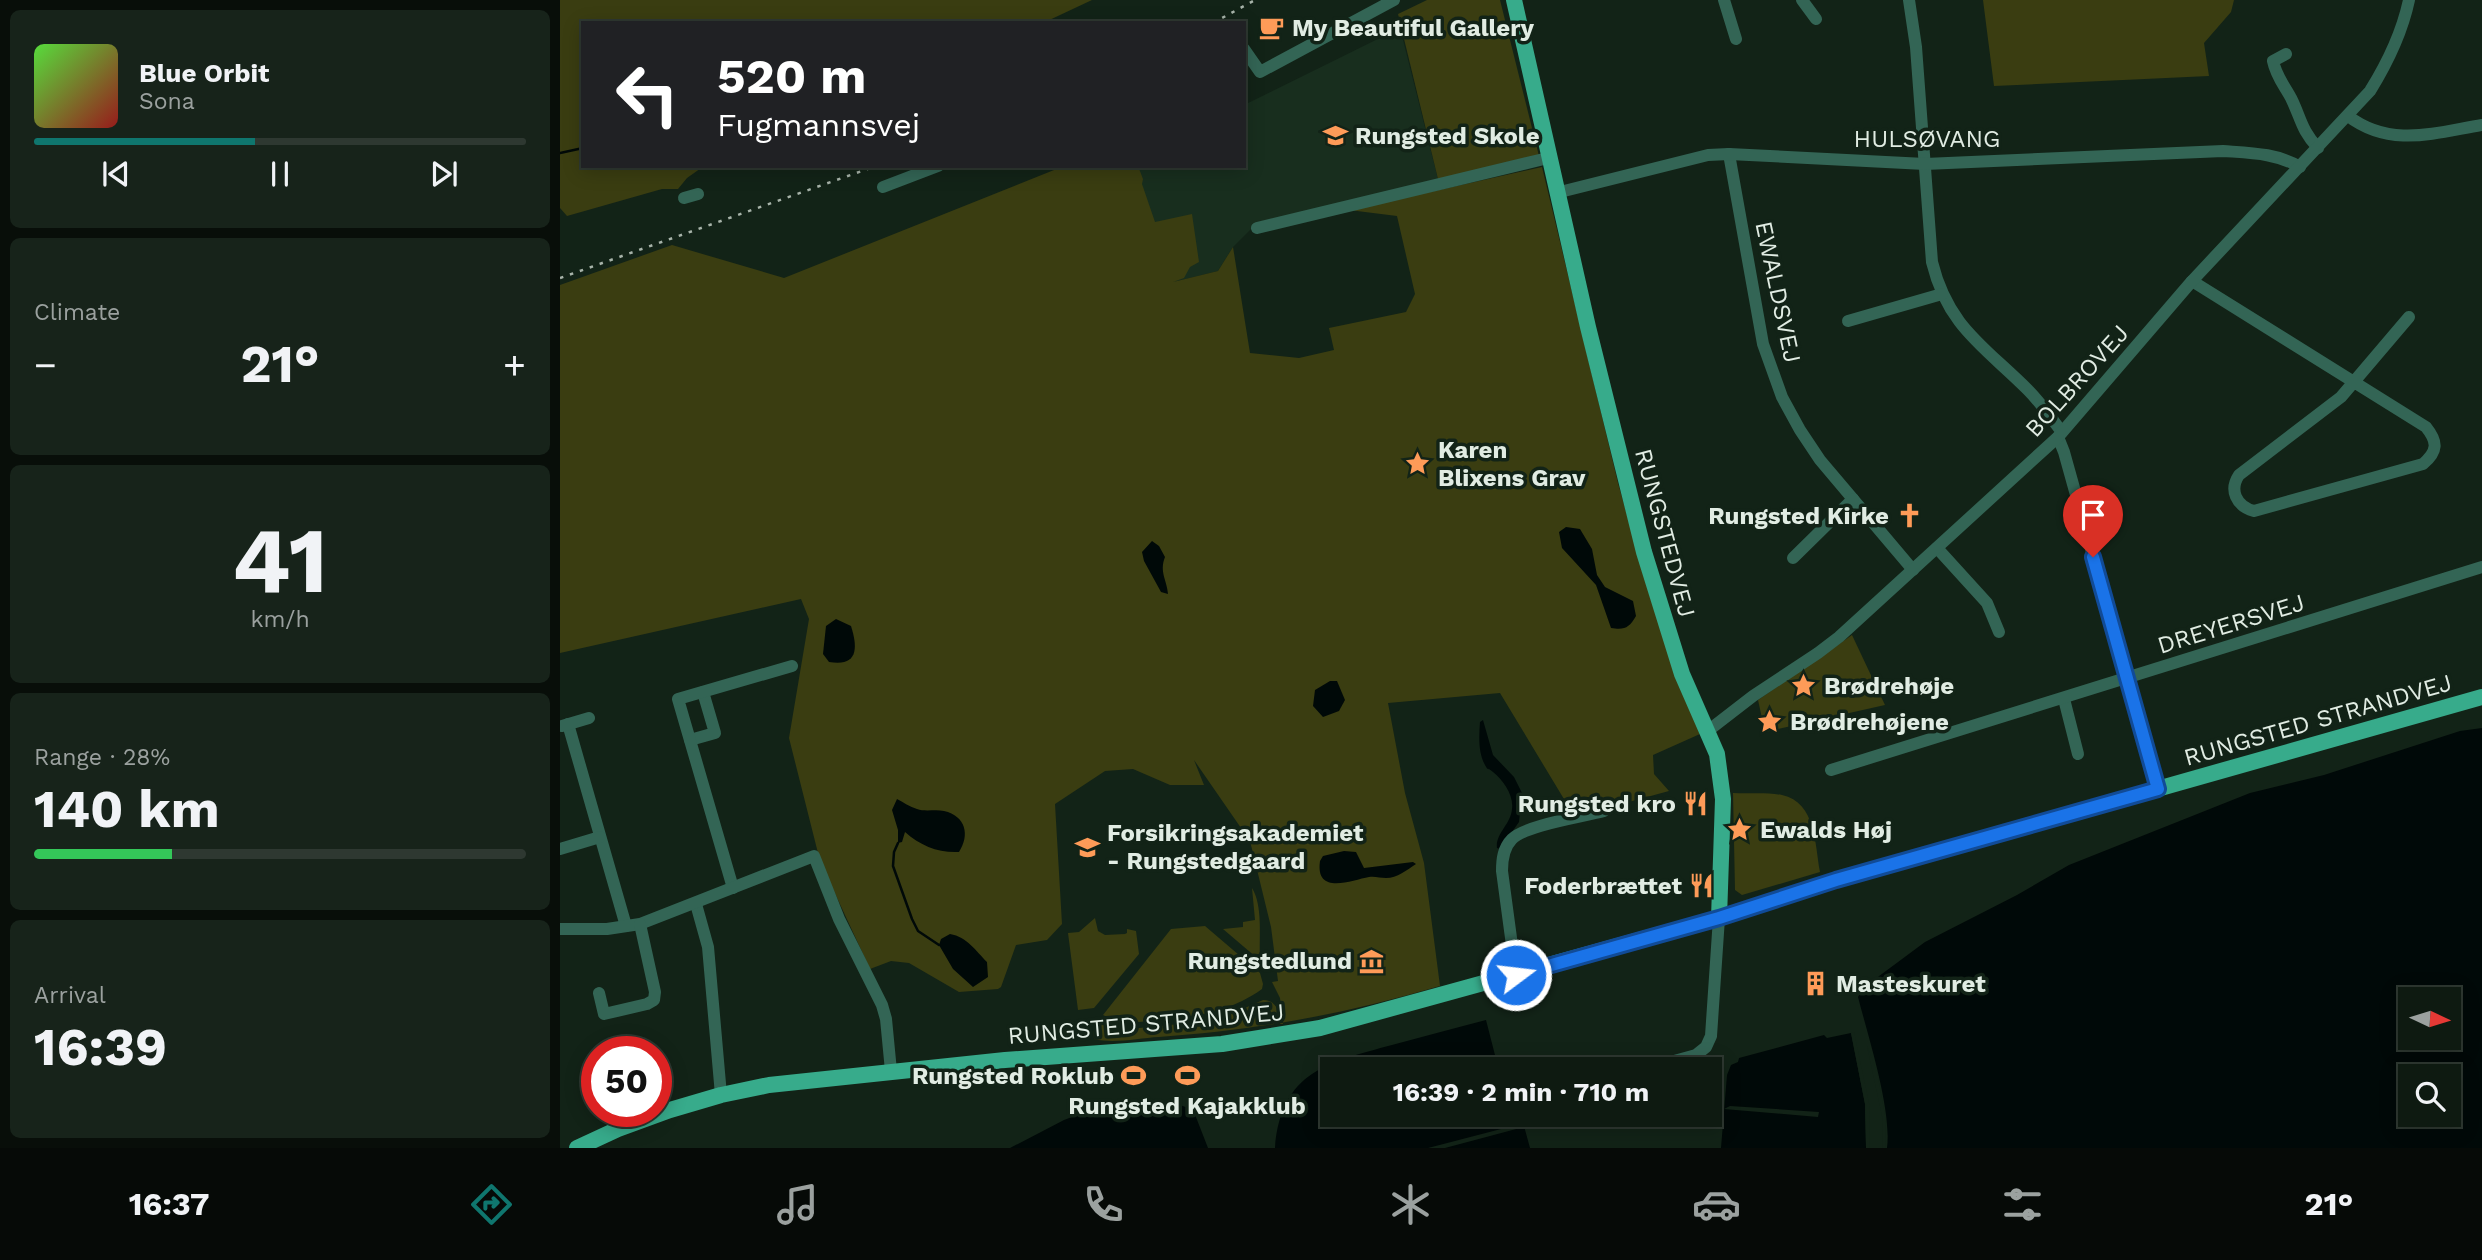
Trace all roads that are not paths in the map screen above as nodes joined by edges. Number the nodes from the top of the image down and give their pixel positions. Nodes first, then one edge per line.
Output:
1 (1394, 0) edge
2 (1514, 0) edge
3 (1724, 0) edge
4 (1802, 0) edge
5 (1909, 0) edge
6 (2409, 0) edge
7 (1816, 19) dead end
8 (1736, 39) dead end
9 (1246, 52) edge
10 (2286, 54) dead end
11 (2348, 116) junction
12 (2482, 125) edge
13 (2318, 148) junction
14 (1729, 154) junction
15 (1548, 158) junction
16 (1925, 164) junction
17 (2300, 167) junction
18 (933, 168) edge
19 (883, 187) dead end
20 (1556, 192) junction
21 (698, 194) dead end
22 (684, 198) dead end
23 (1257, 228) dead end
24 (2192, 281) junction
25 (1942, 295) junction
26 (2410, 317) dead end
27 (1848, 321) dead end
28 (2355, 382) junction
29 (2060, 435) junction
30 (1853, 499) junction
31 (1937, 548) junction
32 (1793, 558) dead end
33 (2482, 567) edge
34 (1913, 569) junction
35 (1998, 632) dead end
36 (792, 666) dead end
37 (2127, 679) junction
38 (703, 692) junction
39 (2482, 697) edge
40 (2064, 699) junction
41 (589, 718) dead end
42 (564, 725) edge
43 (1709, 730) junction
44 (690, 740) junction
45 (2078, 754) dead end
46 (1831, 771) dead end
47 (2158, 789) junction
48 (1604, 811) dead end
49 (600, 837) junction
50 (560, 849) edge
51 (733, 888) junction
52 (696, 904) junction
53 (1719, 918) junction
54 (640, 924) junction
55 (626, 926) junction
56 (560, 929) edge
57 (1516, 975) junction
58 (599, 993) dead end
59 (1689, 1057) edge
60 (891, 1071) junction
61 (721, 1095) junction
62 (577, 1148) edge

1 - 9 street
2 - 15 main road, RUNGSTEDVEJ
3 - 8 street
4 - 7 street
5 - 16 street
6 - 11 street, BOLBROVEJ
10 - 13 street
11 - 12 street
11 - 13 street, BOLBROVEJ
13 - 17 street, BOLBROVEJ
14 - 16 street, HULSØVANG
14 - 20 street, HULSØVANG
14 - 30 street, EWALDSVEJ
15 - 20 main road, RUNGSTEDVEJ
15 - 23 street
16 - 17 street, HULSØVANG
16 - 25 street
17 - 24 street, BOLBROVEJ
18 - 19 street
20 - 43 main road, RUNGSTEDVEJ
21 - 22 street
24 - 28 street
24 - 29 street, BOLBROVEJ
25 - 27 street
25 - 29 street
26 - 28 street
28 - 28 street
29 - 31 street, BOLBROVEJ
29 - 37 street
30 - 32 street
30 - 34 street, EWALDSVEJ
31 - 34 street, BOLBROVEJ
31 - 35 street
33 - 37 street, DREYERSVEJ
34 - 43 street, BOLBROVEJ
36 - 38 street
37 - 40 street, DREYERSVEJ
37 - 47 street
38 - 44 street
38 - 44 street
39 - 47 main road, RUNGSTED STRANDVEJ
40 - 45 street
40 - 46 street, DREYERSVEJ
41 - 42 street
42 - 49 street
43 - 53 main road, RUNGSTEDVEJ
44 - 51 street
47 - 53 main road, RUNGSTED STRANDVEJ
48 - 57 street
49 - 50 street
49 - 55 street
51 - 52 street
51 - 60 street
52 - 54 street
52 - 61 street
53 - 57 main road, RUNGSTED STRANDVEJ
53 - 59 street
54 - 55 street
54 - 58 street
55 - 56 street
57 - 60 main road, RUNGSTED STRANDVEJ
60 - 61 main road, RUNGSTED STRANDVEJ
61 - 62 main road, RUNGSTED STRANDVEJ

